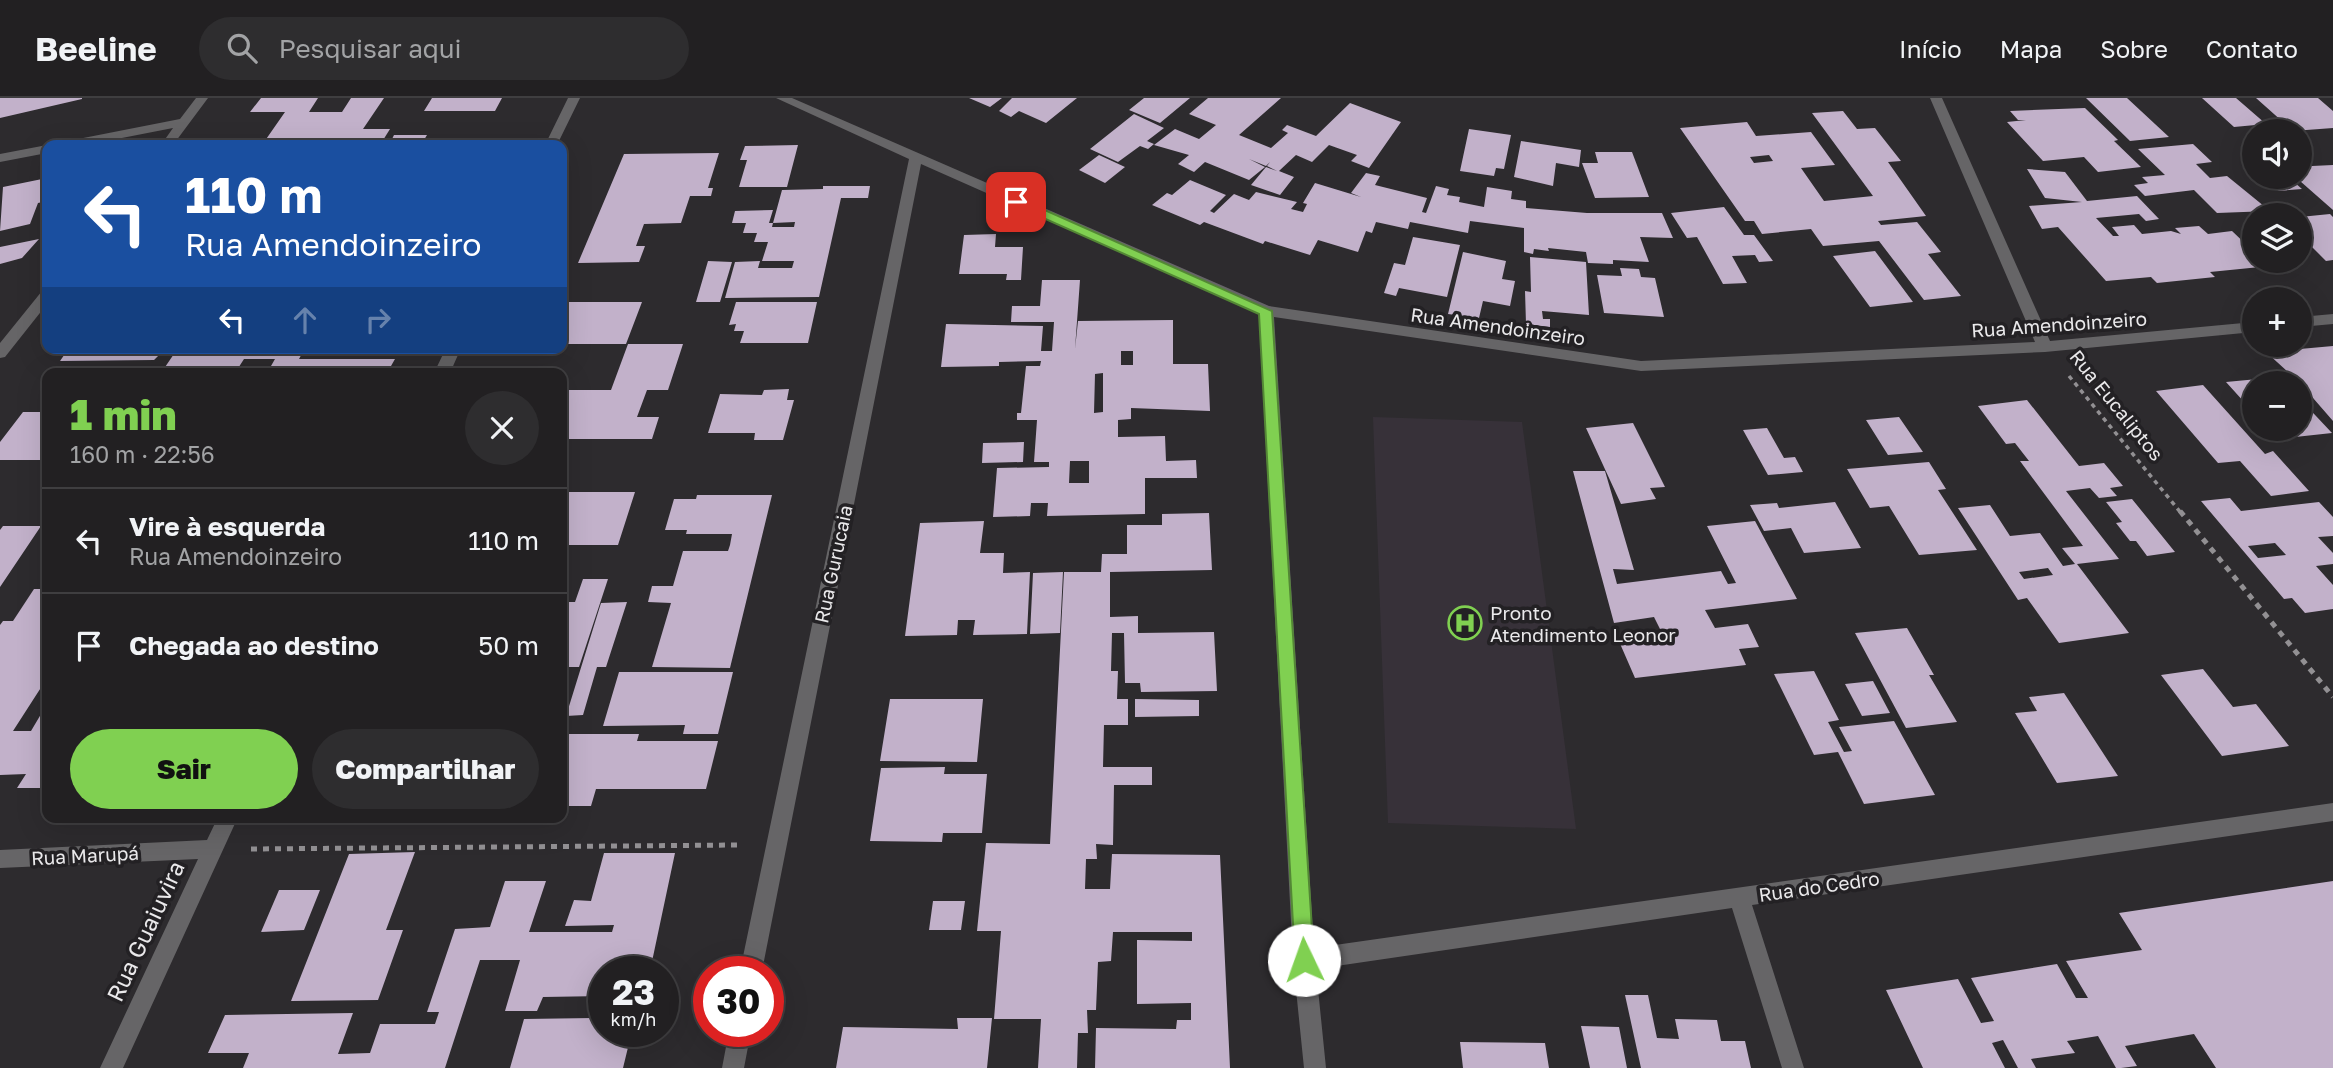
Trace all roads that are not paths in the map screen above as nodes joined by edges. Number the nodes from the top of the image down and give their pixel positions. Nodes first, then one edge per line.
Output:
1 (202, 98) edge
2 (574, 98) edge
3 (782, 98) edge
4 (1936, 98) edge
5 (185, 122) junction
6 (93, 140) edge
7 (171, 140) edge
8 (553, 140) edge
9 (42, 150) edge
10 (916, 158) junction
11 (0, 159) edge
12 (42, 300) edge
13 (1266, 311) junction
14 (2333, 319) edge
15 (2312, 321) edge
16 (2242, 328) edge
17 (2045, 347) junction
18 (0, 353) edge
19 (2333, 812) edge
20 (225, 823) edge
21 (212, 849) junction
22 (0, 859) edge
23 (1739, 897) junction
24 (754, 956) edge
25 (1304, 960) junction
26 (737, 1047) edge
27 (110, 1068) edge
28 (733, 1068) edge
29 (1315, 1068) edge
30 (1793, 1068) edge

1 - 5 street
2 - 8 street
3 - 10 street, Rua Amendoinzeiro
4 - 17 street, Rua Eucaliptos
5 - 6 street
5 - 7 street
9 - 11 street
10 - 13 street, Rua Amendoinzeiro
10 - 24 street, Rua Gurucaia
12 - 18 street
13 - 17 street, Rua Amendoinzeiro
13 - 25 street
14 - 15 street
16 - 17 street, Rua Amendoinzeiro
19 - 23 street, Rua do Cedro
20 - 21 street, Rua Guaiuvira
21 - 22 street, Rua Marupá
21 - 27 street, Rua Guaiuvira
23 - 25 street, Rua do Cedro
23 - 30 street
25 - 29 street
26 - 28 street

